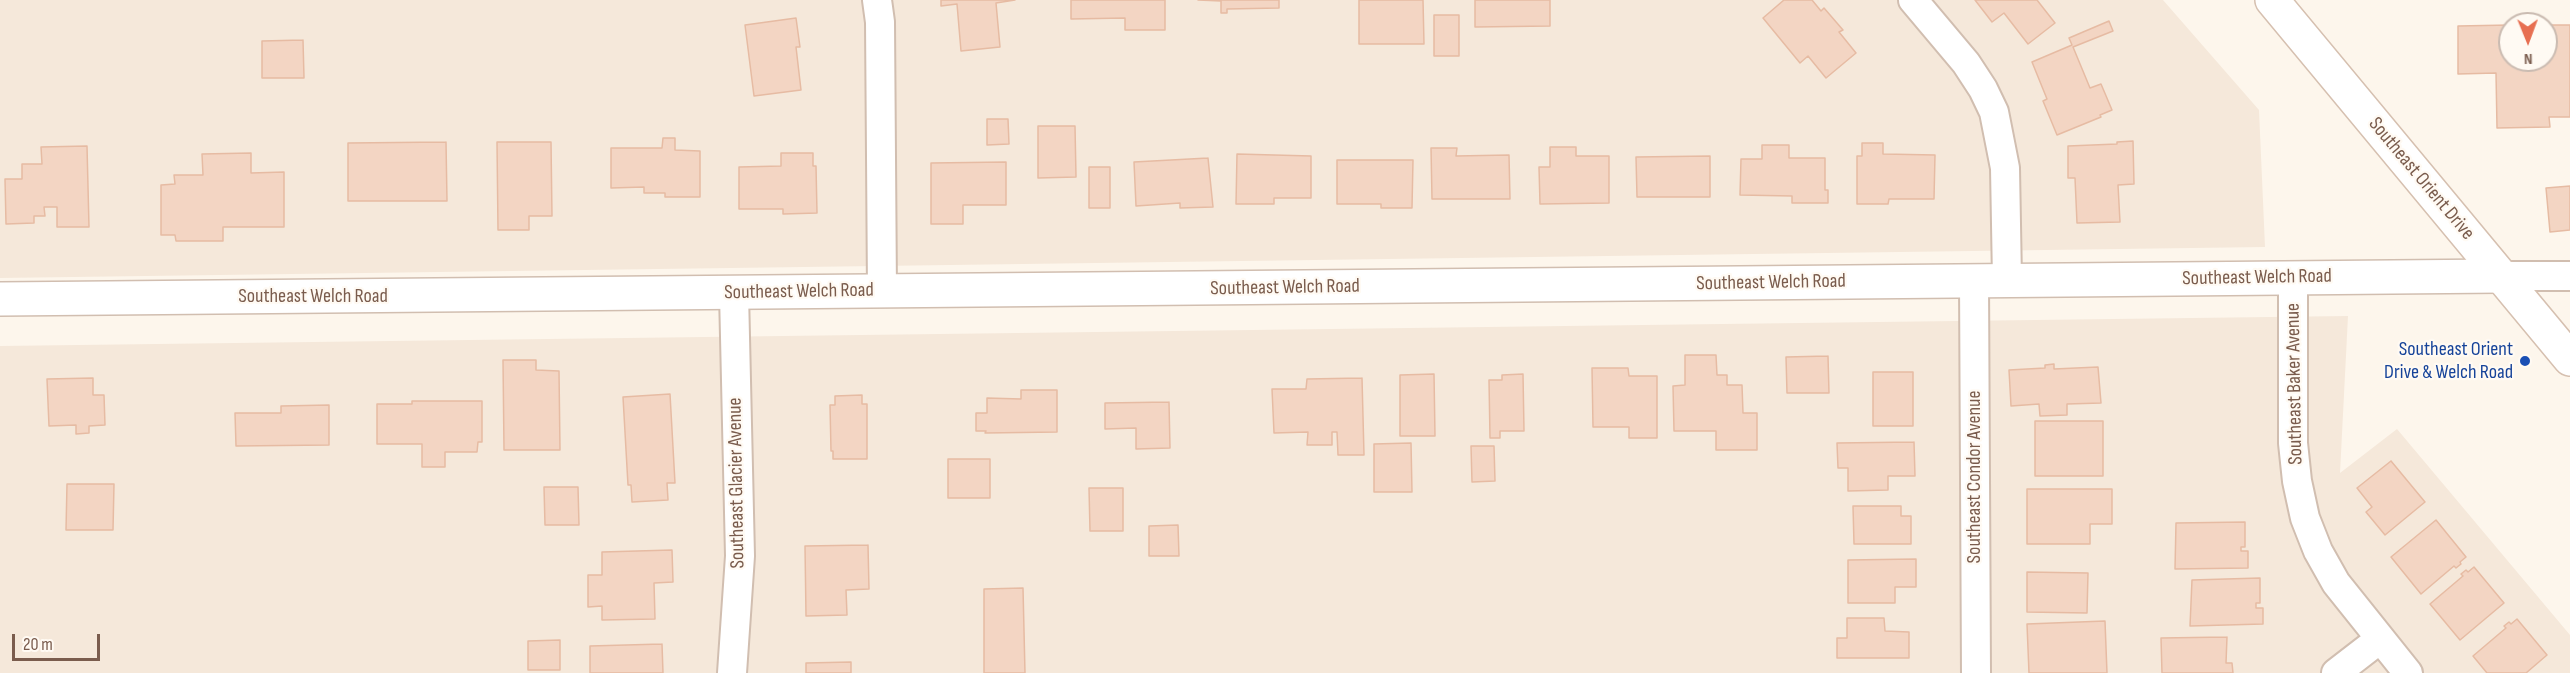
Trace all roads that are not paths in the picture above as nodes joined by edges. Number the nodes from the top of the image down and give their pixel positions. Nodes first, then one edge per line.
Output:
1 (877, 0) edge
2 (1913, 0) edge
3 (2272, 0) edge
4 (2501, 276) junction
5 (2570, 276) edge
6 (2293, 277) junction
7 (1974, 280) junction
8 (2007, 280) junction
9 (882, 292) junction
10 (734, 293) junction
11 (0, 299) edge
12 (2570, 359) edge
13 (2380, 639) junction
14 (732, 673) edge
15 (1976, 673) edge
16 (2336, 673) edge
17 (2408, 673) edge

1 - 9 street
2 - 8 street
3 - 4 street, Southeast Orient Drive
4 - 5 street, Southeast Welch Road
4 - 6 street, Southeast Welch Road
4 - 12 street, Southeast Orient Drive
6 - 8 street, Southeast Welch Road
6 - 13 street, Southeast Baker Avenue
7 - 8 street, Southeast Welch Road
7 - 9 street, Southeast Welch Road
7 - 15 street, Southeast Condor Avenue
9 - 10 street, Southeast Welch Road
10 - 11 street, Southeast Welch Road
10 - 14 street, Southeast Glacier Avenue
13 - 16 street
13 - 17 street, Southeast Baker Avenue

